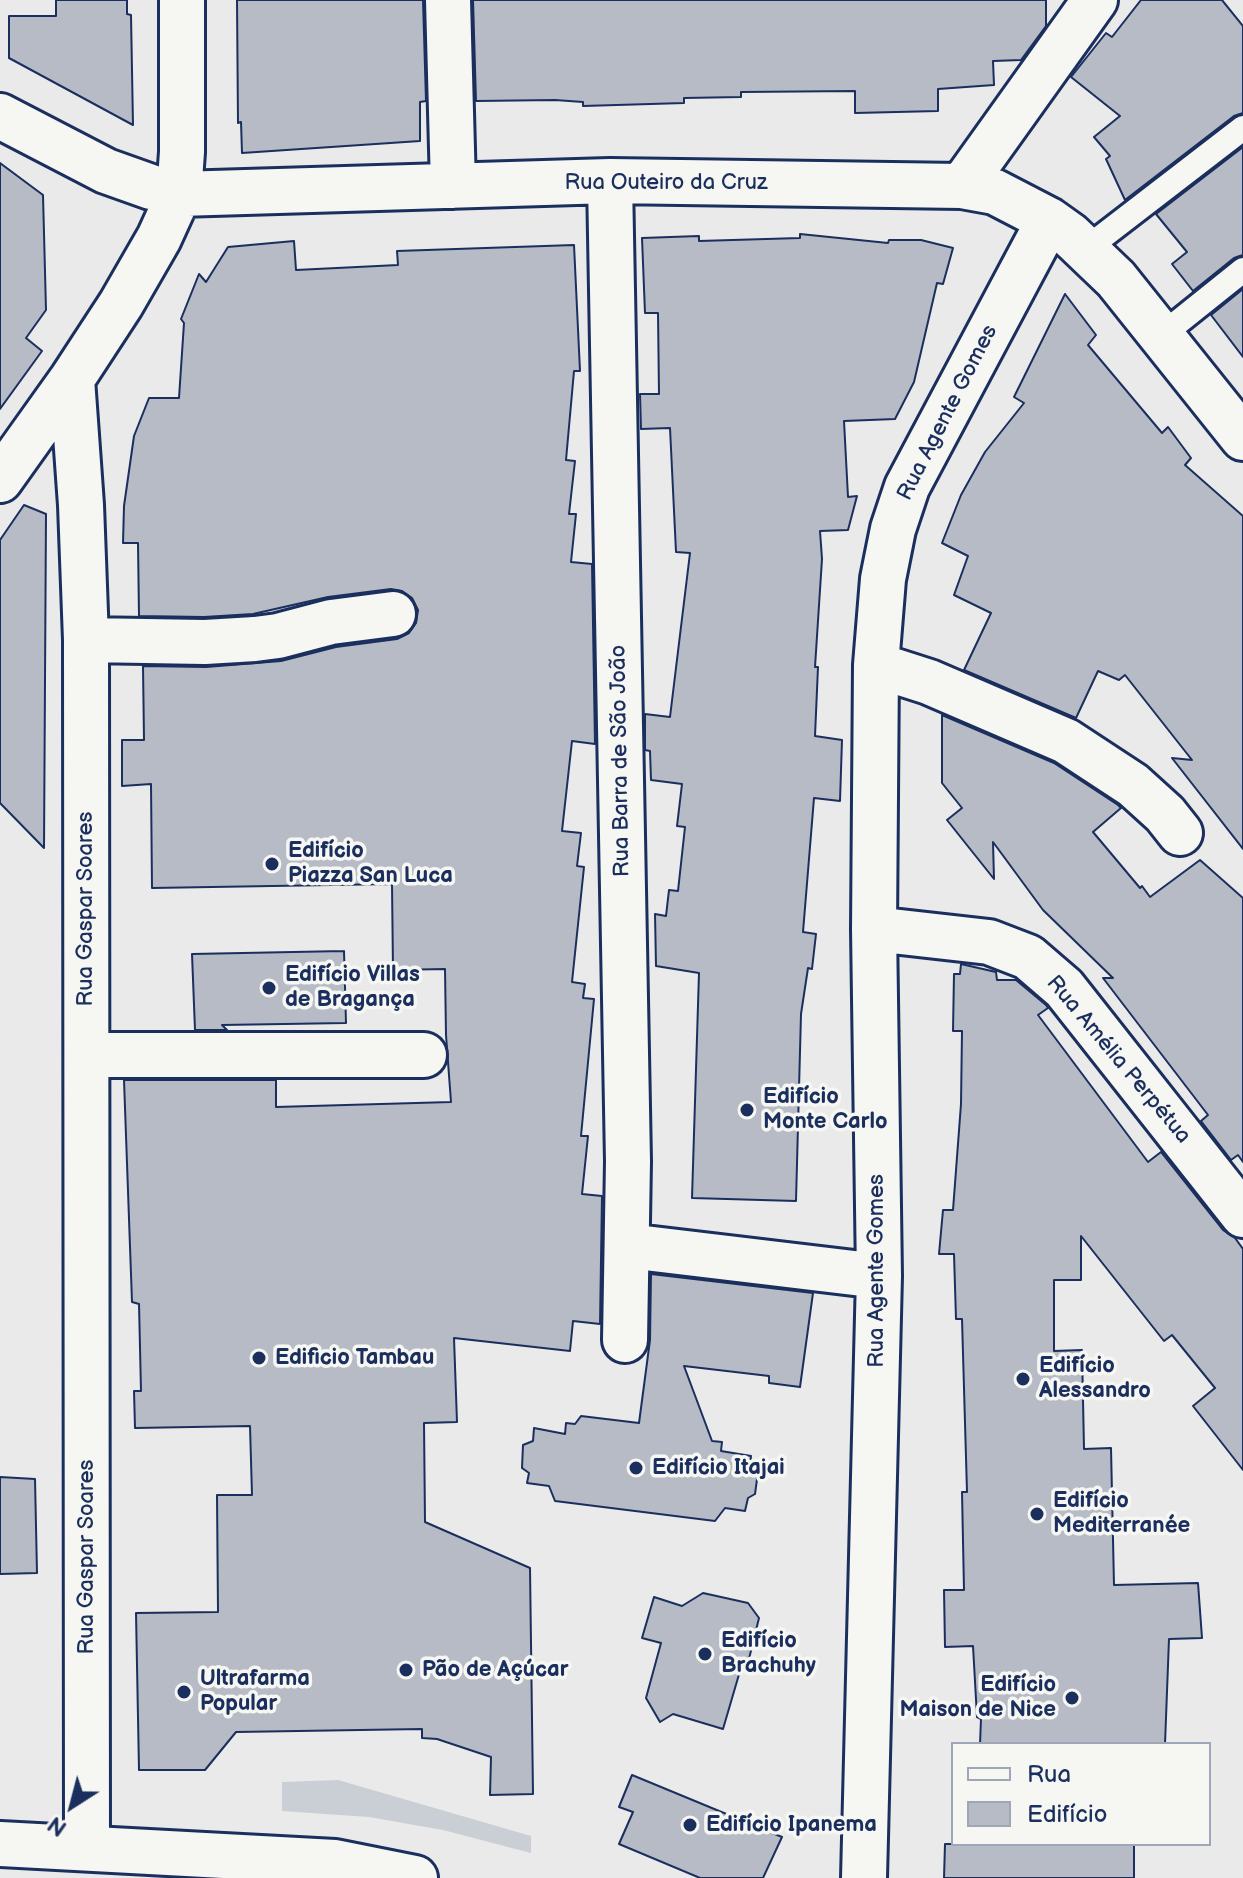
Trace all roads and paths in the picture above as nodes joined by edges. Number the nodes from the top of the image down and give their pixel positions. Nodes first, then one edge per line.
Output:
1 (182, 0) edge
2 (448, 0) edge
3 (1095, 0) edge
4 (0, 116) edge
5 (1243, 128) edge
6 (610, 181) junction
7 (453, 186) junction
8 (962, 186) junction
9 (179, 194) junction
10 (1049, 220) junction
11 (1086, 249) junction
12 (1243, 270) edge
13 (1162, 335) junction
14 (72, 379) junction
15 (1239, 425) edge
16 (0, 480) edge
17 (393, 614) dead end
18 (86, 640) junction
19 (876, 665) junction
20 (1180, 833) dead end
21 (874, 929) junction
22 (87, 1055) junction
23 (424, 1055) dead end
24 (1243, 1215) edge
25 (628, 1246) junction
26 (879, 1276) junction
27 (625, 1340) dead end
28 (0, 1844) edge
29 (87, 1848) junction
30 (415, 1878) edge
31 (864, 1878) edge

1 - 9 street
2 - 7 street
3 - 8 street
4 - 9 street, Rua Outeiro da Cruz
5 - 11 lane
6 - 7 street, Rua Outeiro da Cruz
6 - 8 street, Rua Outeiro da Cruz
6 - 25 street, Rua Barra de São João
7 - 9 street, Rua Outeiro da Cruz
8 - 10 street, Rua Outeiro da Cruz
9 - 14 street
10 - 11 street, Rua Outeiro da Cruz
10 - 19 street, Rua Agente Gomes
11 - 13 street, Rua Outeiro da Cruz
12 - 13 lane
13 - 15 street, Rua Outeiro da Cruz
14 - 16 street
14 - 18 street, Rua Gaspar Soares
17 - 18 street
18 - 22 street, Rua Gaspar Soares
19 - 20 street
19 - 21 street, Rua Agente Gomes
21 - 24 street, Rua Amélia Perpétua
21 - 26 street, Rua Agente Gomes
22 - 23 street
22 - 29 street, Rua Gaspar Soares
25 - 26 street
25 - 27 street, Rua Barra de São João
26 - 31 street, Rua Agente Gomes
28 - 29 street
29 - 30 street

